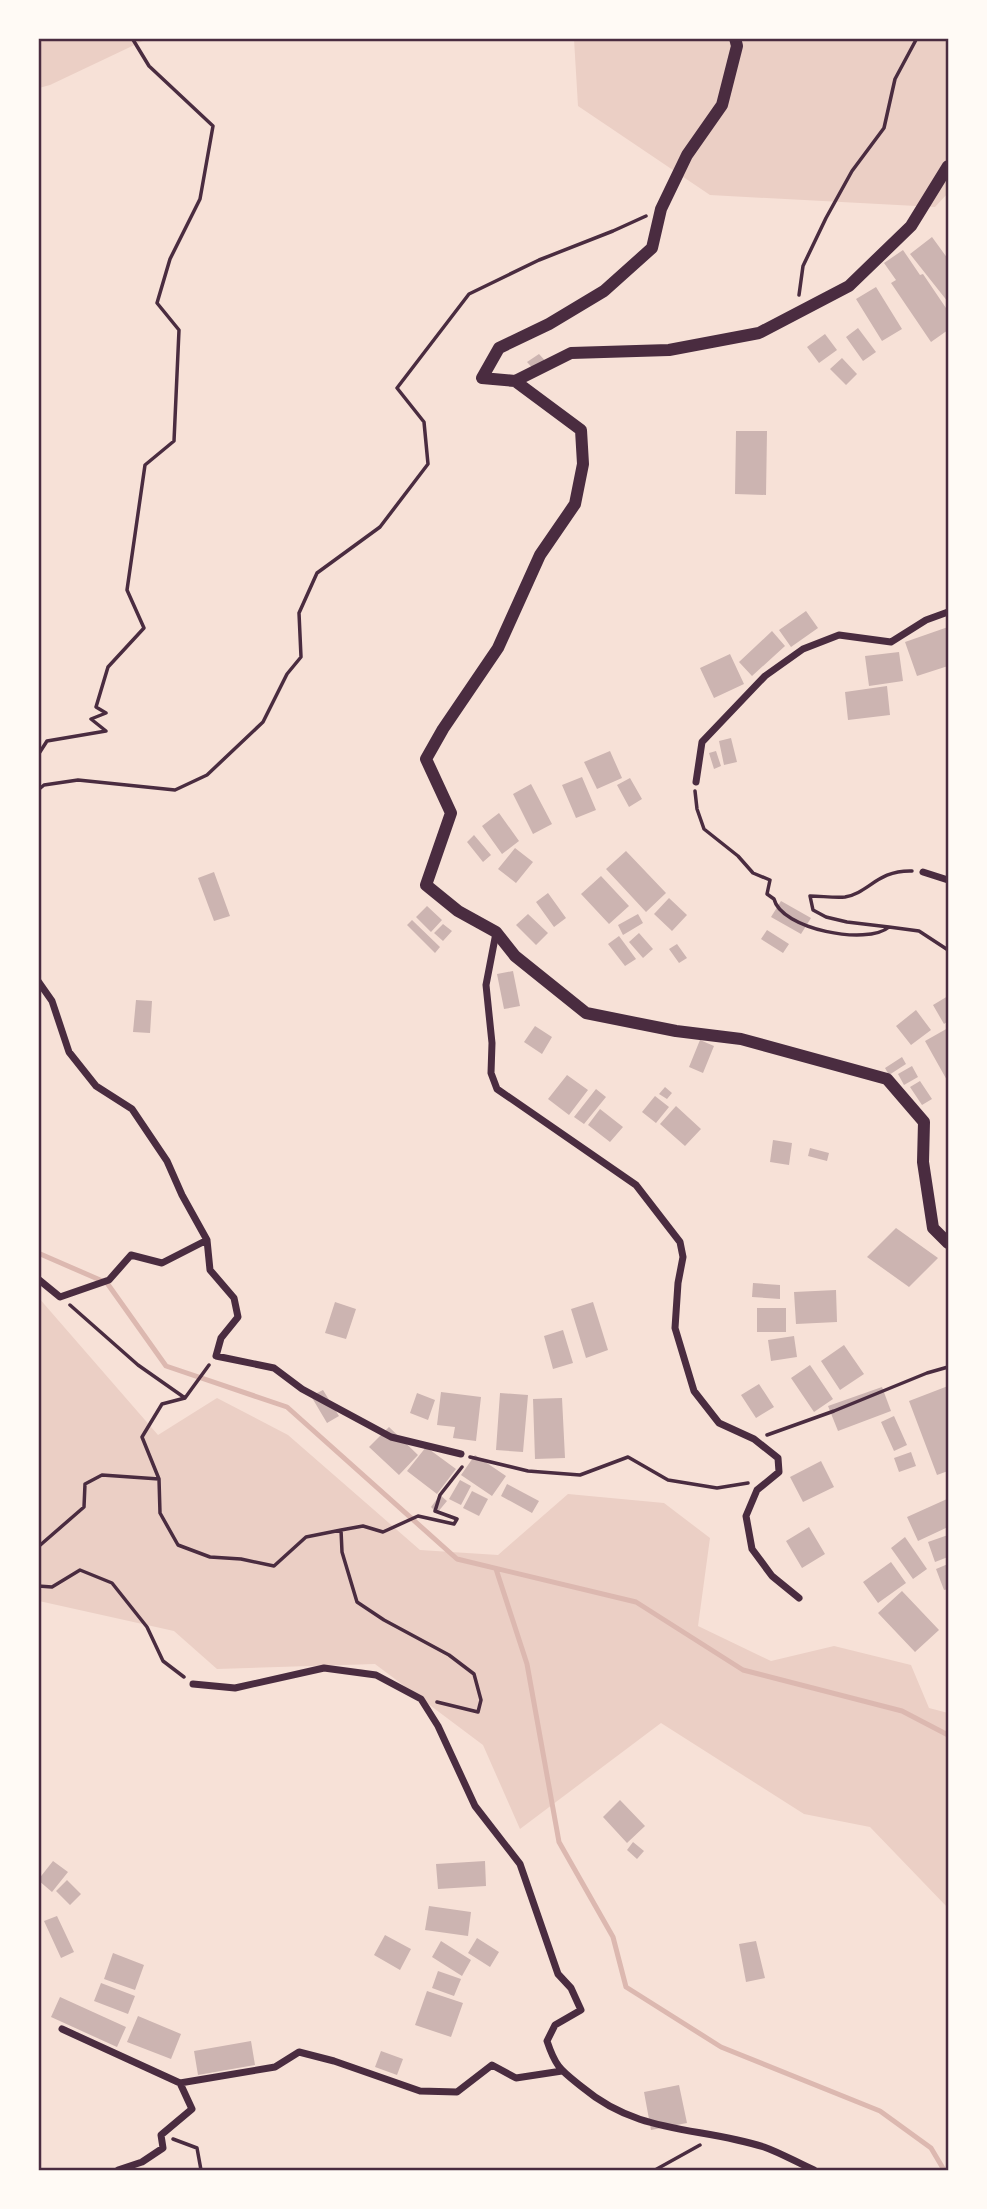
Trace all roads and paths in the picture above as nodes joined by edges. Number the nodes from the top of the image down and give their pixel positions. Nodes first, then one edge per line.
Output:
1 (132, 38) edge
2 (735, 38) edge
3 (917, 38) edge
4 (948, 166) edge
5 (661, 209) junction
6 (796, 314) junction
7 (515, 381) junction
8 (948, 612) edge
9 (38, 755) edge
10 (696, 782) joint
11 (38, 790) edge
12 (923, 872) joint
13 (948, 880) edge
14 (889, 927) junction
15 (496, 932) junction
16 (948, 950) edge
17 (38, 981) edge
18 (208, 1240) junction
19 (948, 1243) edge
20 (38, 1279) edge
21 (60, 1297) junction
22 (948, 1367) edge
23 (204, 1374) dead end
24 (185, 1398) junction
25 (754, 1439) junction
26 (466, 1455) junction
27 (159, 1479) junction
28 (770, 1479) junction
29 (341, 1530) junction
30 (38, 1547) edge
31 (38, 1586) edge
32 (799, 1598) dead end
33 (193, 1684) joint
34 (421, 1699) junction
35 (62, 2029) dead end
36 (562, 2071) junction
37 (180, 2083) junction
38 (161, 2135) junction
39 (717, 2136) junction
40 (118, 2171) edge
41 (201, 2171) edge
42 (655, 2171) edge
43 (814, 2171) edge

1 - 9 path
2 - 5 street
3 - 6 path
4 - 6 street
5 - 7 street
5 - 11 path
6 - 7 street
7 - 15 street
8 - 10 street
10 - 14 path
12 - 13 street
12 - 14 path
14 - 16 path
15 - 19 street
15 - 25 street
17 - 18 street
18 - 21 street
18 - 26 street
20 - 21 street
21 - 24 path
22 - 25 path
23 - 24 path
24 - 27 path
25 - 28 street
26 - 28 path
26 - 29 path
27 - 29 path
27 - 30 path
28 - 32 street
29 - 34 path
31 - 33 path
33 - 34 street
34 - 36 street
35 - 37 street
36 - 37 street
36 - 39 street
37 - 38 street
38 - 40 street
38 - 41 path
39 - 42 path
39 - 43 street

